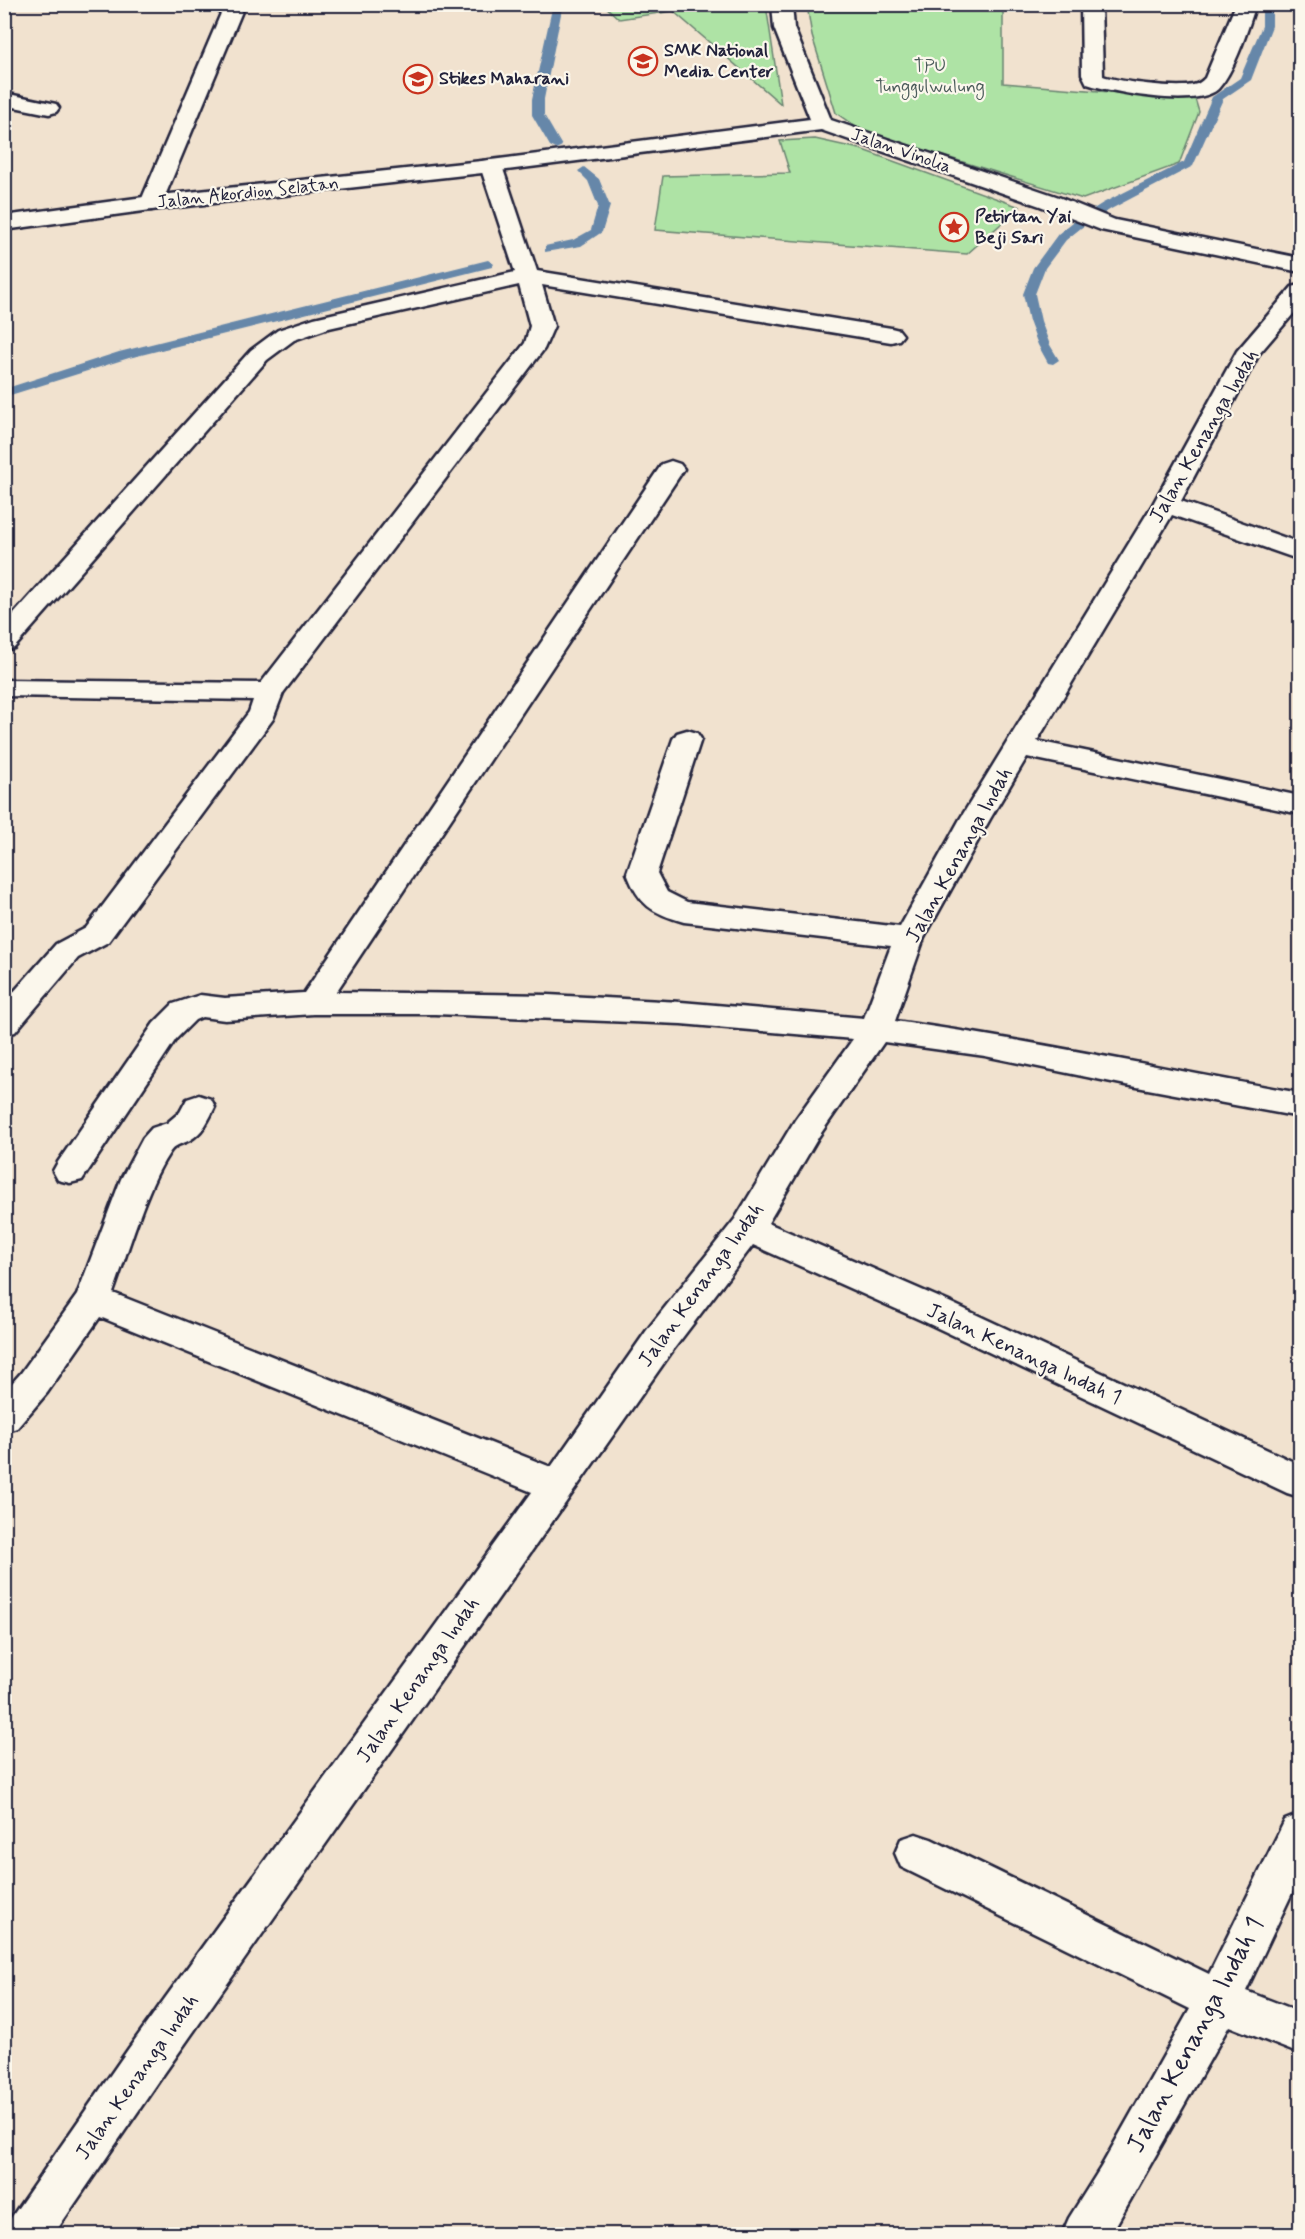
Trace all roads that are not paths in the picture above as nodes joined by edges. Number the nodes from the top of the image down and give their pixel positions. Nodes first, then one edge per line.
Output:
1 (236, 4) edge
2 (782, 4) edge
3 (1091, 4) edge
4 (1246, 4) edge
5 (4, 99) edge
6 (49, 108) dead end
7 (822, 124) junction
8 (491, 166) junction
9 (151, 203) junction
10 (4, 223) edge
11 (1300, 265) edge
12 (528, 276) junction
13 (1300, 292) edge
14 (891, 335) dead end
15 (671, 470) dead end
16 (1166, 504) junction
17 (1300, 552) edge
18 (4, 642) edge
19 (4, 688) edge
20 (269, 693) junction
21 (687, 739) dead end
22 (1021, 745) junction
23 (1300, 805) edge
24 (909, 938) junction
25 (313, 1003) junction
26 (4, 1024) edge
27 (876, 1030) junction
28 (1300, 1105) edge
29 (199, 1107) dead end
30 (70, 1171) dead end
31 (747, 1228) junction
32 (93, 1300) junction
33 (4, 1418) edge
34 (1300, 1482) edge
35 (558, 1486) junction
36 (1300, 1833) edge
37 (916, 1853) dead end
38 (1219, 2001) junction
39 (1300, 2033) edge
40 (27, 2235) edge
41 (1085, 2235) edge

1 - 9 street
2 - 7 street
3 - 4 street
5 - 6 street
7 - 8 street, Jalan Vinolia
7 - 11 street, Jalan Vinolia
8 - 9 street, Jalan Akordion Selatan
8 - 12 street
9 - 10 street, Jalan Akordion Selatan
12 - 14 street
12 - 18 street
12 - 20 street
13 - 16 street, Jalan Kenanga Indah
15 - 25 street
16 - 17 street
16 - 22 street, Jalan Kenanga Indah
19 - 20 street
20 - 26 street
21 - 24 street
22 - 23 street
22 - 24 street, Jalan Kenanga Indah
24 - 27 street, Jalan Kenanga Indah
25 - 27 street
25 - 30 street
27 - 28 street
27 - 31 street, Jalan Kenanga Indah
29 - 32 street
31 - 34 street, Jalan Kenanga Indah 1
31 - 35 street, Jalan Kenanga Indah
32 - 33 street
32 - 35 street
35 - 40 street, Jalan Kenanga Indah
36 - 38 street, Jalan Kenanga Indah 1
37 - 38 street
38 - 39 street
38 - 41 street, Jalan Kenanga Indah 1

